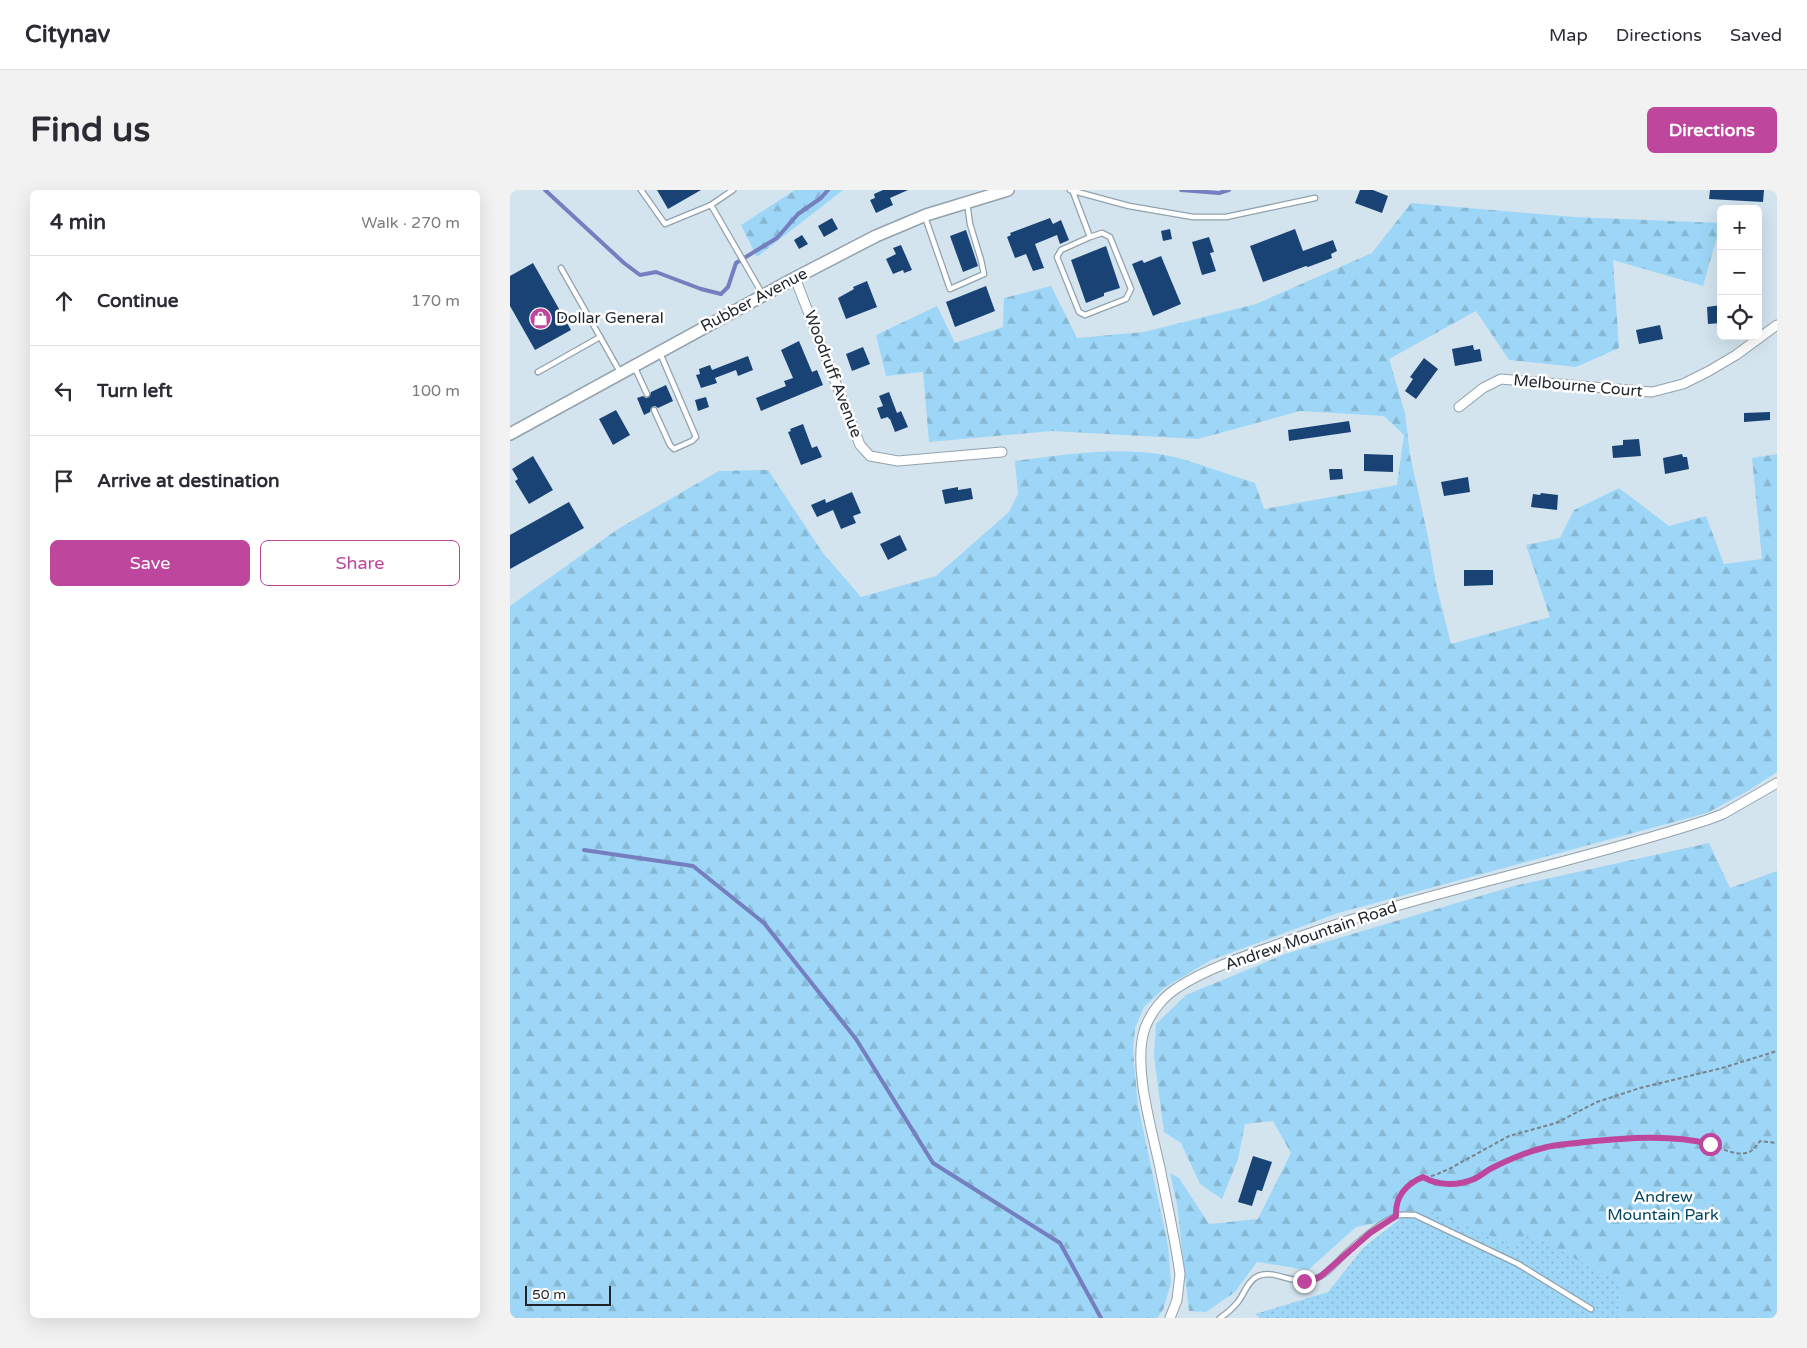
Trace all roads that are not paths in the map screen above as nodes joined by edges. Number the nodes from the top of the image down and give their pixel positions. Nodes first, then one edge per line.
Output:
1 (641, 190) edge
2 (733, 190) edge
3 (1008, 190) edge
4 (1072, 191) edge
5 (1315, 198) dead end
6 (967, 203) junction
7 (711, 205) junction
8 (925, 216) junction
9 (1090, 237) junction
10 (561, 268) dead end
11 (795, 278) junction
12 (763, 295) junction
13 (1777, 324) edge
14 (600, 337) junction
15 (659, 352) junction
16 (634, 366) junction
17 (538, 372) dead end
18 (621, 373) junction
19 (647, 394) dead end
20 (1459, 407) dead end
21 (654, 410) dead end
22 (510, 434) edge
23 (1002, 452) dead end
24 (1777, 783) edge
25 (1591, 1309) dead end
26 (1174, 1317) edge
27 (1220, 1318) edge

1 - 7 lane
2 - 7 lane
3 - 6 street, Rubber Avenue
4 - 5 lane
4 - 9 lane
6 - 8 street, Rubber Avenue
6 - 8 lane
7 - 12 lane
8 - 11 street, Rubber Avenue
9 - 9 lane
10 - 14 lane
11 - 12 street, Rubber Avenue
11 - 23 street, Woodruff Avenue
12 - 15 street, Rubber Avenue
13 - 20 street, Melbourne Court
14 - 17 lane
14 - 18 lane
15 - 16 street, Rubber Avenue
15 - 21 lane
16 - 18 street, Rubber Avenue
16 - 19 lane
18 - 22 street, Rubber Avenue
24 - 26 street, Andrew Mountain Road
25 - 27 lane

